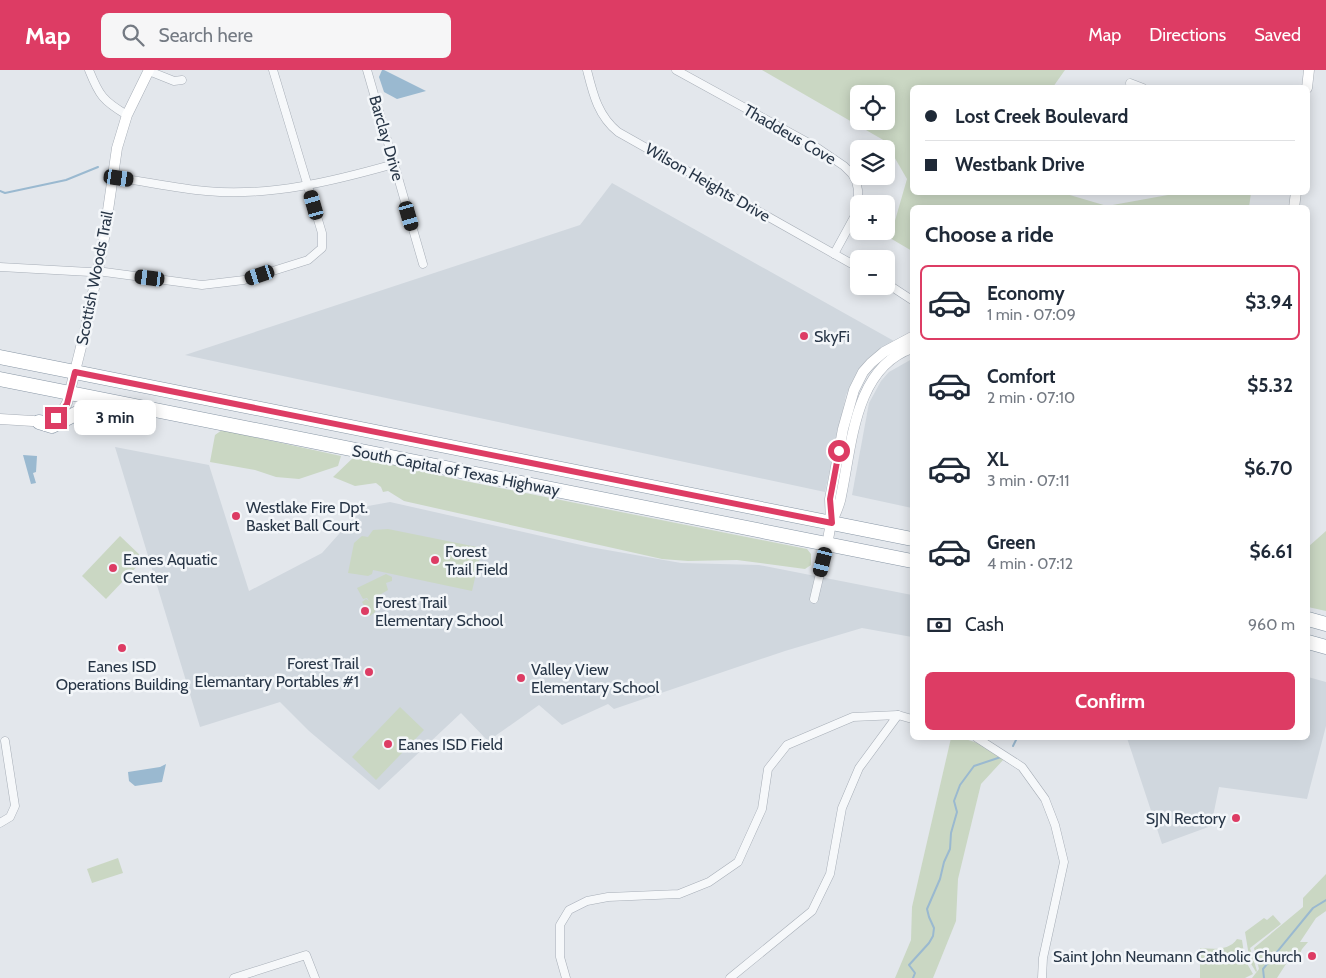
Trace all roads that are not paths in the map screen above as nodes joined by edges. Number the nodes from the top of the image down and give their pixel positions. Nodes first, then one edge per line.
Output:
1 (89, 70) edge
2 (273, 70) edge
3 (367, 70) edge
4 (587, 70) edge
5 (676, 70) edge
6 (1309, 70) edge
7 (149, 71) edge
8 (182, 80) dead end
9 (1130, 83) dead end
10 (1135, 85) edge
11 (1307, 85) edge
12 (127, 115) junction
13 (394, 164) junction
14 (112, 177) junction
15 (308, 185) junction
16 (834, 254) junction
17 (850, 263) edge
18 (423, 264) dead end
19 (0, 267) edge
20 (97, 271) junction
21 (895, 289) edge
22 (910, 299) edge
23 (910, 338) edge
24 (910, 349) edge
25 (0, 357) edge
26 (75, 372) junction
27 (0, 379) edge
28 (69, 393) junction
29 (114, 402) junction
30 (0, 419) edge
31 (39, 422) junction
32 (832, 523) junction
33 (910, 539) edge
34 (827, 544) junction
35 (910, 561) edge
36 (814, 599) dead end
37 (1310, 620) edge
38 (1326, 624) edge
39 (1310, 643) edge
40 (1326, 647) edge
41 (898, 715) junction
42 (910, 718) edge
43 (980, 740) edge
44 (5, 741) dead end
45 (0, 823) edge
46 (234, 978) edge
47 (315, 978) edge
48 (566, 978) edge
49 (730, 978) edge
50 (1042, 978) edge

1 - 12 street
2 - 15 street
3 - 13 street, Barclay Drive
4 - 16 street, Wilson Heights Drive
5 - 16 street, Thaddeus Cove
6 - 11 street
7 - 8 street
7 - 12 street, Scottish Woods Trail
9 - 10 street
12 - 14 street, Scottish Woods Trail
13 - 15 street
13 - 18 street, Barclay Drive
14 - 15 street
14 - 20 street, Scottish Woods Trail
15 - 20 street
16 - 17 street, Wilson Heights Drive
19 - 20 street
20 - 26 street, Scottish Woods Trail
21 - 22 street
23 - 32 street
24 - 32 street
25 - 26 highway, South Capital of Texas Highway
26 - 28 street, Scottish Woods Trail
26 - 32 highway, South Capital of Texas Highway
27 - 28 highway, South Capital of Texas Highway
28 - 29 highway, South Capital of Texas Highway
28 - 31 street, Scottish Woods Trail
29 - 31 highway
29 - 34 highway, South Capital of Texas Highway
30 - 31 street
32 - 33 highway, South Capital of Texas Highway
32 - 34 street
34 - 35 highway, South Capital of Texas Highway
34 - 36 street
37 - 38 highway
39 - 40 highway
41 - 42 street
41 - 48 street
41 - 49 street
43 - 50 street
44 - 45 street
46 - 47 street

